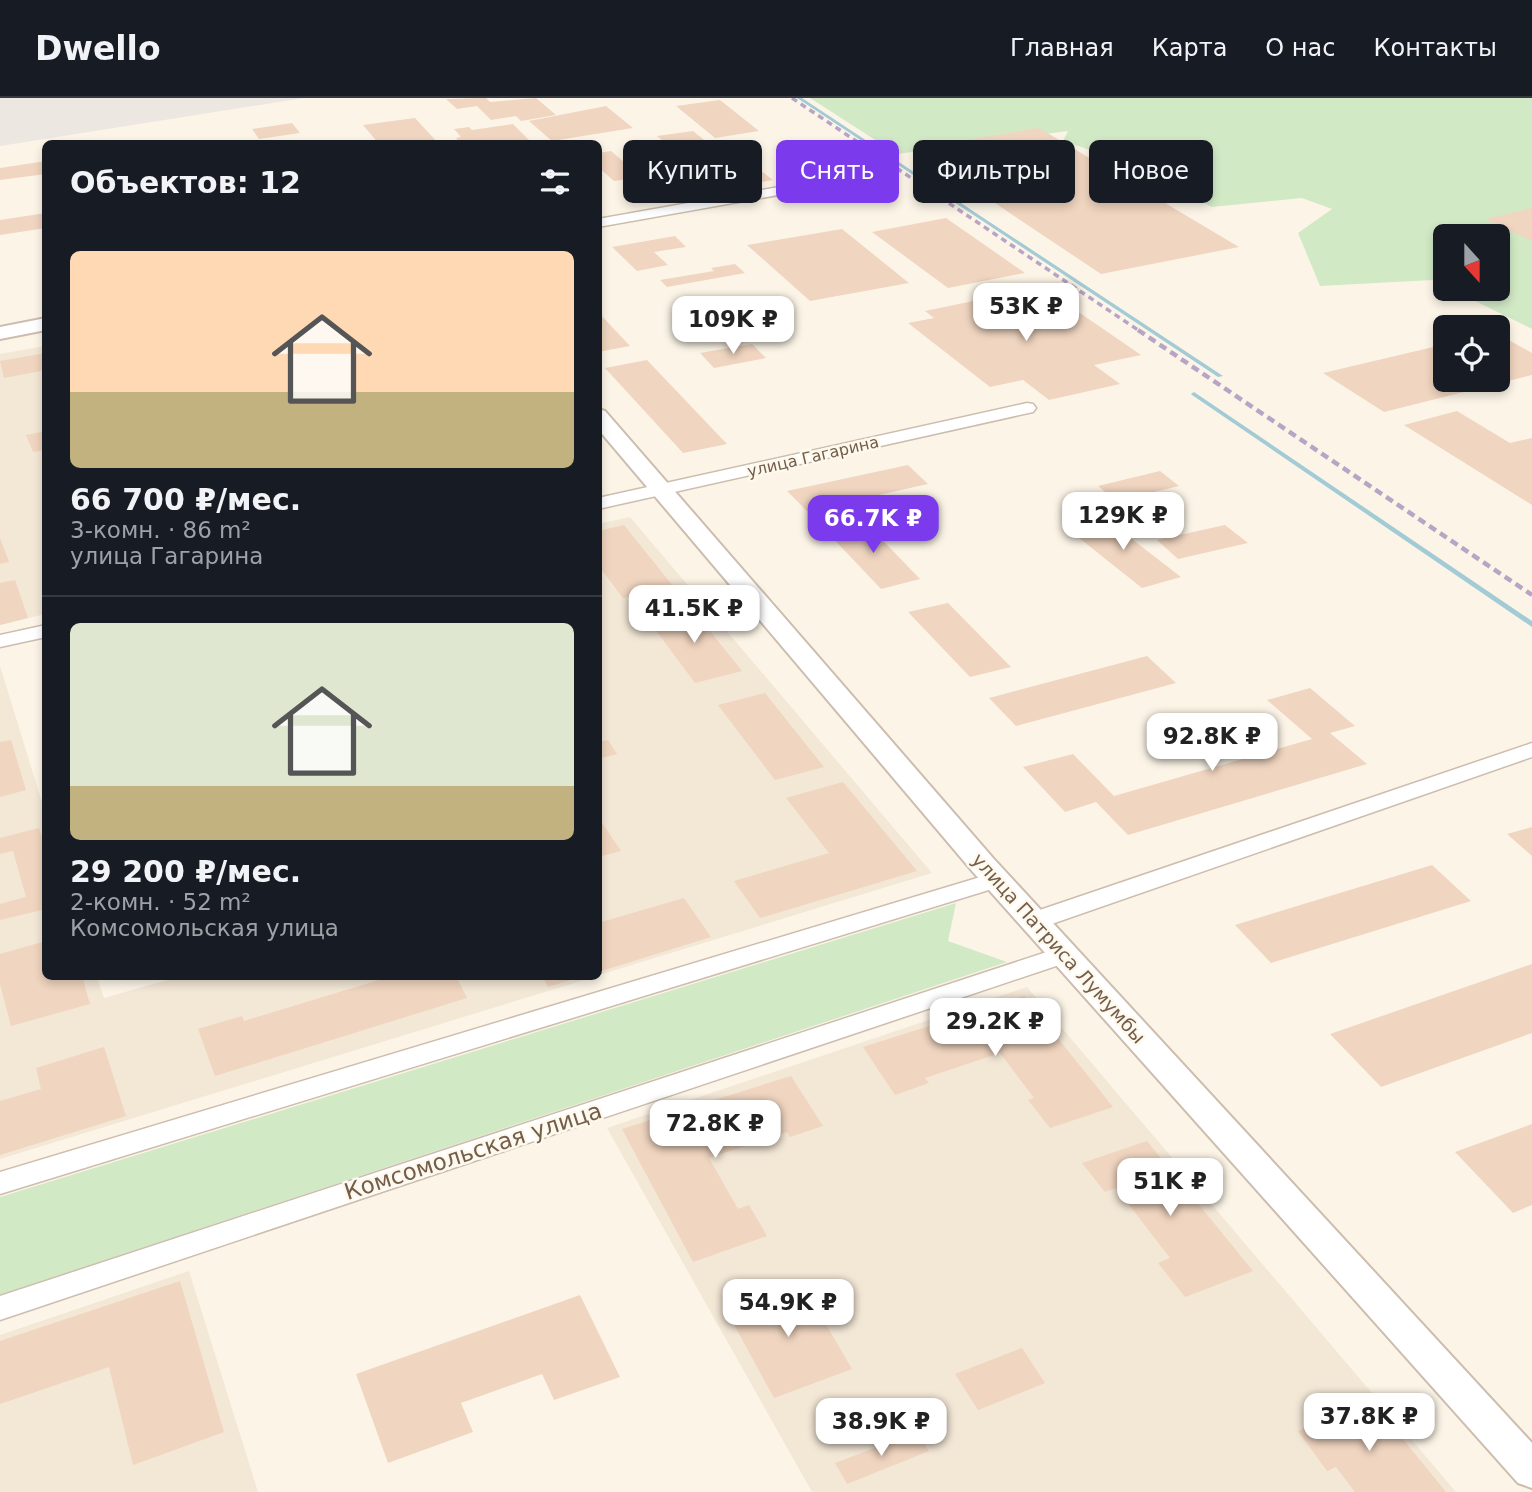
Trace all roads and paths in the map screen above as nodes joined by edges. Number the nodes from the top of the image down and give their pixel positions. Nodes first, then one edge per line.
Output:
1 (776, 191) edge
2 (602, 222) edge
3 (42, 325) edge
4 (0, 332) edge
5 (1027, 408) dead end
6 (602, 420) edge
7 (662, 489) junction
8 (602, 503) edge
9 (42, 632) edge
10 (0, 641) edge
11 (1532, 750) edge
12 (997, 880) junction
13 (1034, 921) junction
14 (1065, 954) junction
15 (0, 1183) edge
16 (0, 1308) edge
17 (1532, 1471) edge

1 - 2 street
3 - 4 street
5 - 7 street, улица Гагарина
6 - 7 street, улица Патриса Лумумбы
7 - 8 street, улица Гагарина
7 - 12 street, улица Патриса Лумумбы
9 - 10 street
11 - 13 street
12 - 13 street, улица Патриса Лумумбы
12 - 15 street
13 - 14 street, улица Патриса Лумумбы
14 - 16 street, Комсомольская улица
14 - 17 street, улица Патриса Лумумбы

